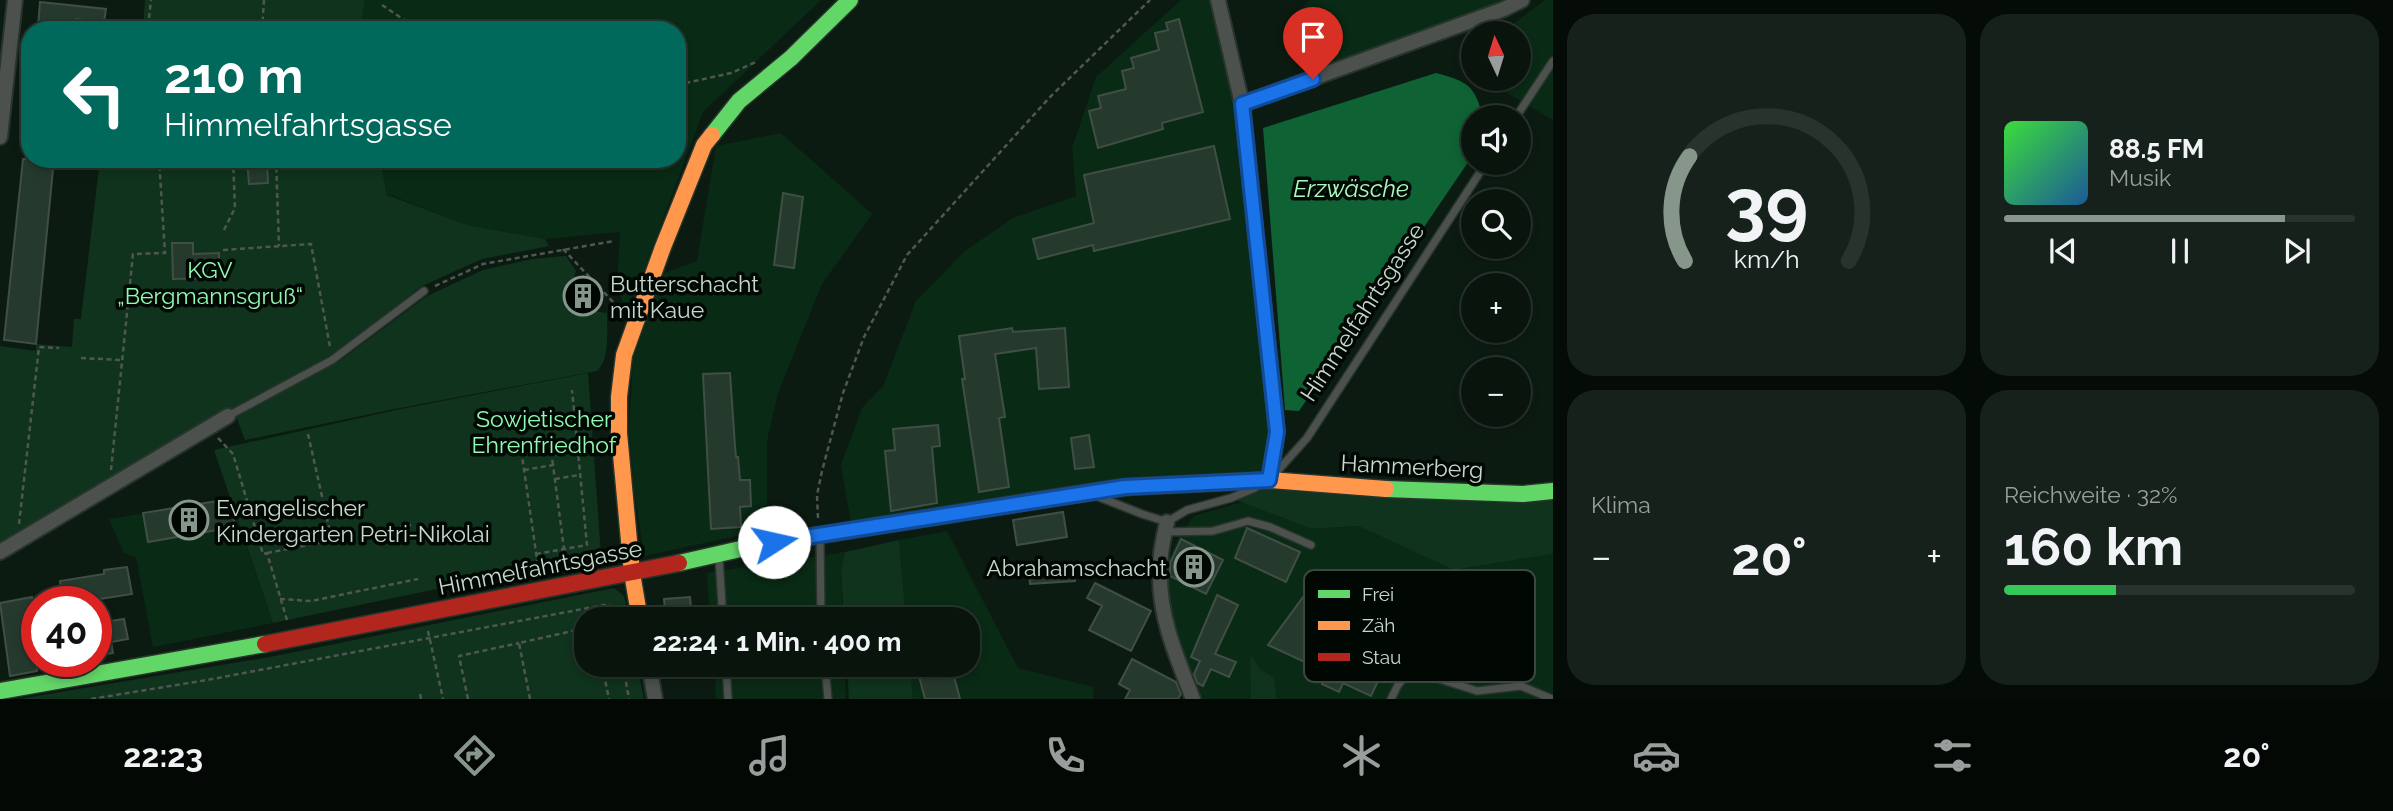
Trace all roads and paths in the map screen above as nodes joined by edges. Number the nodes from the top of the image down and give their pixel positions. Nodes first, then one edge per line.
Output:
1 (15, 0) edge
2 (151, 0) edge
3 (264, 0) edge
4 (850, 0) edge
5 (1150, 0) edge
6 (1218, 0) edge
7 (1522, 0) edge
8 (382, 5) dead end
9 (149, 18) dead end
10 (263, 21) edge
11 (406, 21) edge
12 (760, 60) dead end
13 (1553, 61) edge
14 (686, 83) edge
15 (1242, 104) junction
16 (1524, 105) edge
17 (0, 137) edge
18 (159, 168) edge
19 (233, 168) edge
20 (276, 168) edge
21 (1478, 175) edge
22 (224, 230) dead end
23 (614, 241) dead end
24 (279, 246) junction
25 (563, 249) junction
26 (223, 250) dead end
27 (424, 291) joint
28 (615, 304) dead end
29 (59, 348) dead end
30 (81, 358) dead end
31 (121, 360) junction
32 (332, 360) junction
33 (572, 390) dead end
34 (228, 416) joint
35 (308, 434) dead end
36 (550, 443) dead end
37 (226, 447) dead end
38 (506, 451) dead end
39 (578, 451) junction
40 (552, 455) junction
41 (553, 465) junction
42 (524, 470) junction
43 (580, 475) junction
44 (555, 479) junction
45 (1269, 480) junction
46 (109, 487) junction
47 (1553, 491) edge
48 (1089, 492) junction
49 (411, 525) dead end
50 (1166, 527) junction
51 (820, 534) junction
52 (18, 541) junction
53 (332, 541) junction
54 (1311, 545) dead end
55 (564, 549) junction
56 (0, 552) edge
57 (267, 553) junction
58 (719, 553) junction
59 (536, 554) junction
60 (632, 573) junction
61 (418, 579) dead end
62 (542, 590) junction
63 (280, 599) junction
64 (593, 607) edge
65 (611, 607) edge
66 (638, 607) edge
67 (722, 607) edge
68 (821, 607) edge
69 (574, 610) edge
70 (424, 613) junction
71 (574, 631) edge
72 (429, 636) junction
73 (290, 639) junction
74 (519, 642) junction
75 (604, 677) edge
76 (625, 677) edge
77 (651, 677) edge
78 (727, 677) edge
79 (826, 677) edge
80 (1400, 682) edge
81 (1449, 682) edge
82 (0, 691) edge
83 (420, 694) dead end
84 (91, 699) edge
85 (421, 699) edge
86 (443, 699) edge
87 (468, 699) edge
88 (530, 699) edge
89 (609, 699) edge
90 (629, 699) edge
91 (655, 699) edge
92 (728, 699) edge
93 (828, 699) edge
94 (1193, 699) edge
95 (1391, 699) edge
96 (1552, 699) edge

1 - 17 street
2 - 9 path
3 - 10 path
4 - 60 street
5 - 51 path
6 - 15 street, Himmelfahrtsgasse
7 - 15 street
8 - 11 path
12 - 14 path
13 - 16 lane
15 - 45 street, Himmelfahrtsgasse
18 - 31 path
19 - 22 path
20 - 24 path
21 - 45 lane, Himmelfahrtsgasse
23 - 25 path
24 - 26 path
24 - 32 path
25 - 27 path
25 - 28 path
27 - 32 lane
29 - 52 path
30 - 31 path
31 - 46 path
32 - 34 lane
33 - 39 path
34 - 46 street
35 - 53 path
36 - 40 path
37 - 57 path
38 - 42 path
39 - 40 path
39 - 43 path
40 - 41 path
41 - 42 path
41 - 44 path
42 - 59 path
43 - 44 path
43 - 55 path
44 - 55 path
45 - 47 street, Hammerberg
45 - 48 street, Himmelfahrtsgasse
45 - 50 lane, Himmelfahrtsgasse
46 - 52 street
48 - 50 lane
48 - 51 street, Himmelfahrtsgasse
49 - 53 path
50 - 54 lane
50 - 94 street
51 - 58 street, Himmelfahrtsgasse
51 - 68 lane
52 - 56 street
53 - 57 path
55 - 59 path
57 - 63 path
58 - 60 street, Himmelfahrtsgasse
58 - 67 lane
59 - 62 path
60 - 62 street, Himmelfahrtsgasse
60 - 66 street
61 - 63 path
62 - 70 street, Himmelfahrtsgasse
63 - 73 path
64 - 65 path
69 - 72 path
70 - 72 path
70 - 73 street, Himmelfahrtsgasse
71 - 74 path
72 - 84 path
72 - 86 path
73 - 82 street, Himmelfahrtsgasse
74 - 87 path
74 - 88 path
75 - 89 path
76 - 90 path
77 - 91 street
78 - 92 lane
79 - 93 lane
80 - 95 lane
81 - 96 lane
83 - 85 path

